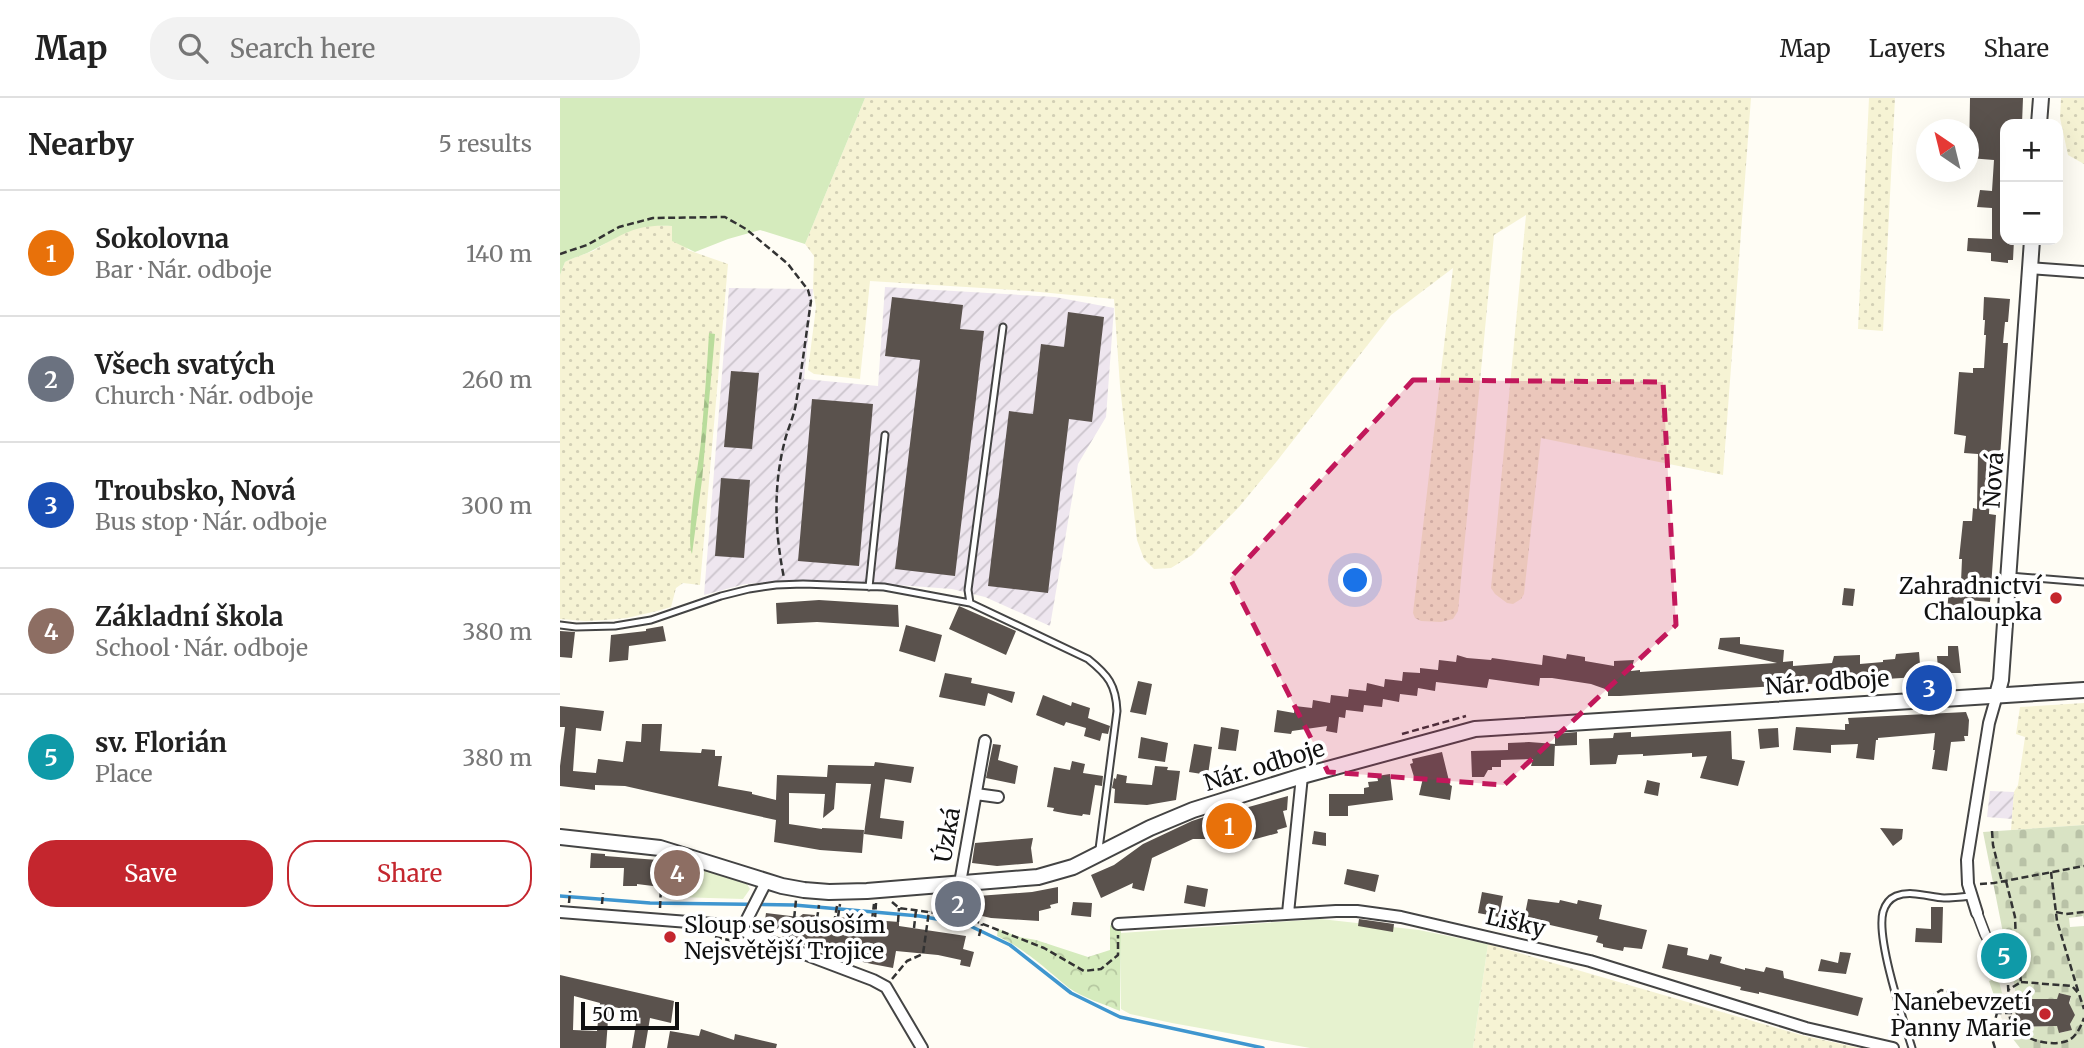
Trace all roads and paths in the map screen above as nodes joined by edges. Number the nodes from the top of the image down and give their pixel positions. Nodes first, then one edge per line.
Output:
1 (2041, 98) edge
2 (2039, 119) edge
3 (2032, 245) edge
4 (560, 254) edge
5 (2030, 268) junction
6 (2084, 272) edge
7 (1003, 327) dead end
8 (885, 435) dead end
9 (2009, 576) junction
10 (2084, 582) edge
11 (785, 584) junction
12 (869, 587) junction
13 (970, 603) junction
14 (560, 625) edge
15 (2084, 690) edge
16 (1997, 695) junction
17 (985, 741) dead end
18 (1302, 776) junction
19 (976, 794) junction
20 (998, 797) dead end
21 (1992, 831) dead end
22 (560, 837) edge
23 (1098, 856) junction
24 (2084, 866) edge
25 (2051, 872) junction
26 (2004, 881) junction
27 (766, 882) junction
28 (960, 883) junction
29 (661, 887) dead end
30 (1970, 890) junction
31 (570, 891) dead end
32 (938, 892) dead end
33 (603, 893) dead end
34 (796, 898) dead end
35 (820, 901) dead end
36 (569, 903) dead end
37 (875, 903) dead end
38 (839, 904) dead end
39 (601, 905) dead end
40 (899, 908) dead end
41 (660, 909) dead end
42 (916, 910) dead end
43 (560, 912) edge
44 (935, 912) junction
45 (1977, 912) joint
46 (2056, 912) junction
47 (2084, 912) edge
48 (1288, 914) junction
49 (818, 917) dead end
50 (873, 920) dead end
51 (898, 922) dead end
52 (834, 923) dead end
53 (982, 924) junction
54 (1118, 925) joint
55 (914, 926) dead end
56 (741, 931) junction
57 (979, 936) dead end
58 (714, 937) dead end
59 (734, 941) dead end
60 (791, 949) junction
61 (2007, 975) joint
62 (2021, 982) junction
63 (886, 987) junction
64 (2008, 990) junction
65 (2079, 994) junction
66 (2084, 1009) edge
67 (2010, 1012) junction
68 (1997, 1013) junction
69 (2016, 1013) dead end
70 (1903, 1016) junction
71 (2084, 1018) edge
72 (922, 1048) edge
73 (1893, 1048) edge
74 (1912, 1048) edge
75 (1994, 1048) edge

1 - 2 street
3 - 5 street, Nová
4 - 11 path
5 - 6 street
5 - 9 street, Nová
7 - 13 lane
8 - 12 lane
9 - 10 lane
9 - 16 street, Nová
11 - 12 lane
11 - 14 lane
12 - 13 lane
13 - 23 lane
15 - 16 street, Nár. odboje
16 - 18 street, Nár. odboje
16 - 30 street
17 - 19 street, Úzká
18 - 23 street, Nár. odboje
18 - 48 street
19 - 20 street, Úzká
19 - 28 street, Úzká
21 - 26 path
22 - 27 street, Nár. odboje
23 - 28 street, Nár. odboje
24 - 25 path
25 - 26 path
25 - 46 path
26 - 30 path
26 - 62 path
27 - 28 street, Nár. odboje
27 - 56 street
29 - 41 path
30 - 45 street
30 - 70 lane
31 - 36 path
32 - 44 path
33 - 39 path
34 - 60 path
35 - 49 path
37 - 50 path
38 - 52 path
40 - 51 path
42 - 55 path
43 - 56 street
44 - 53 path
44 - 63 path
45 - 61 street
46 - 47 path
46 - 65 path
48 - 54 street, Lišky
48 - 73 street, Lišky
53 - 54 path
53 - 57 path
56 - 60 street
58 - 59 path
60 - 63 street
61 - 64 path
62 - 64 path
62 - 65 path
63 - 72 street
64 - 67 path
65 - 66 path
67 - 68 path
67 - 69 path
67 - 71 path
68 - 70 path
68 - 75 path
70 - 74 lane

